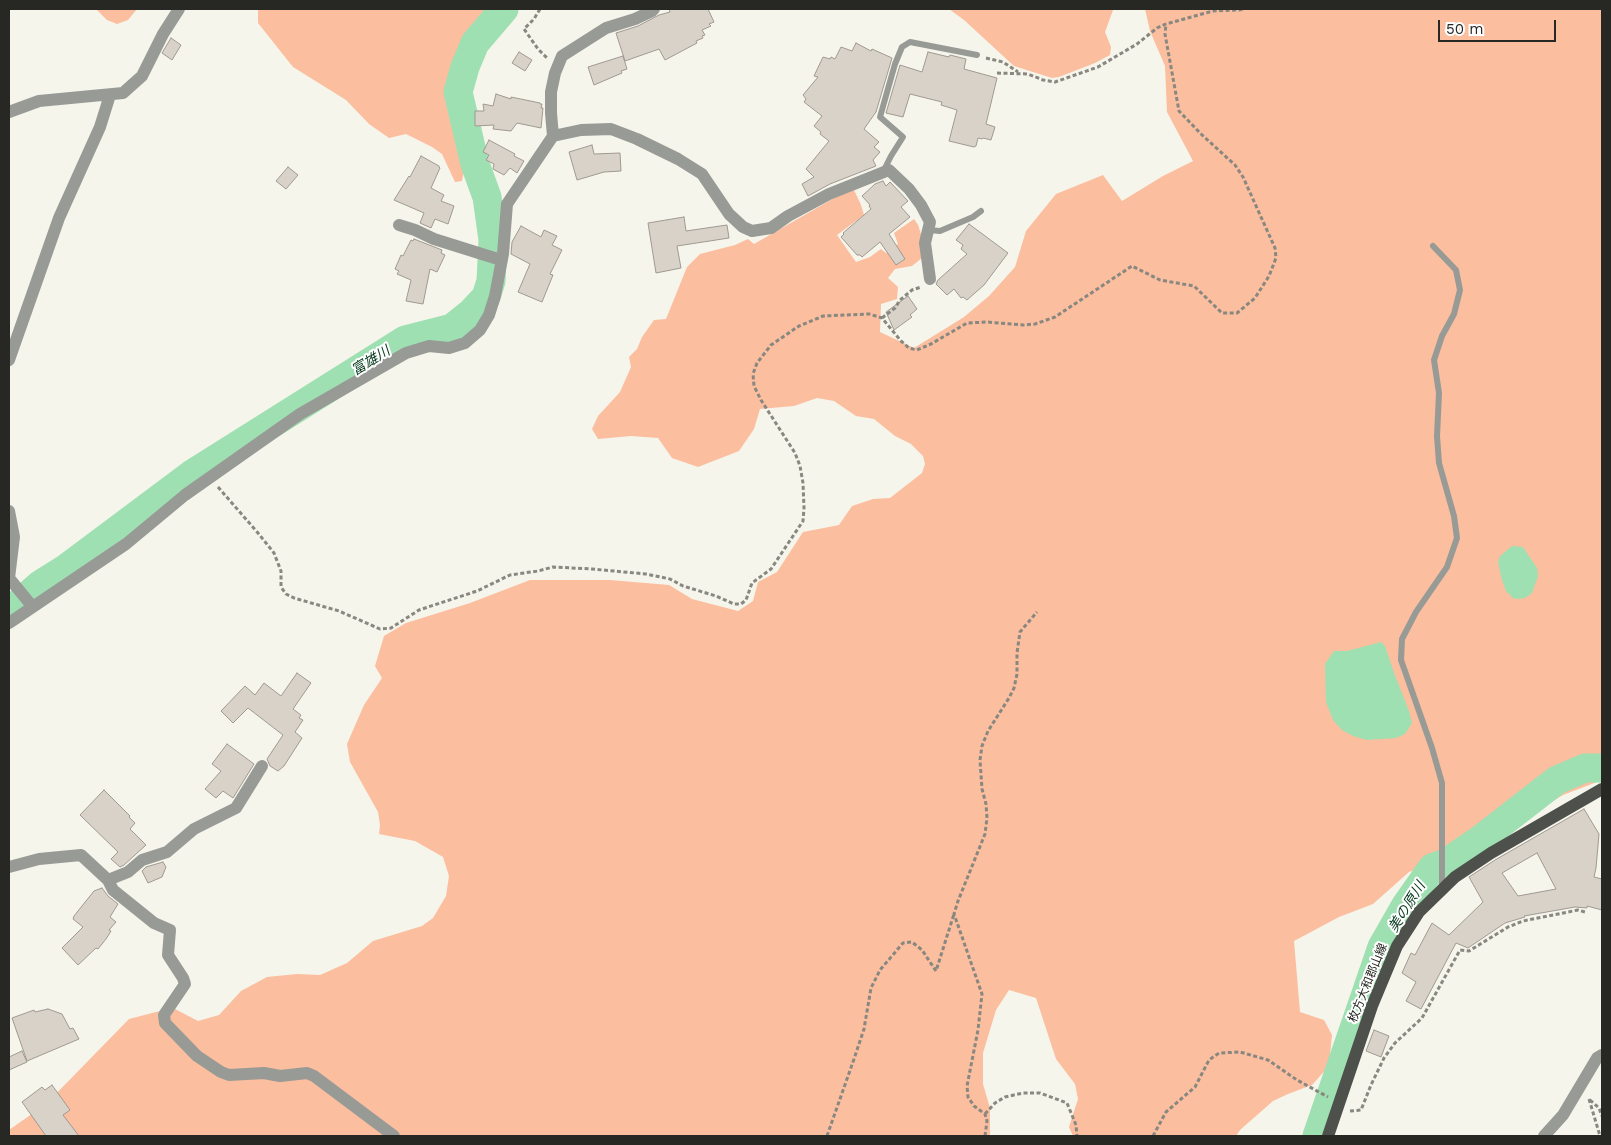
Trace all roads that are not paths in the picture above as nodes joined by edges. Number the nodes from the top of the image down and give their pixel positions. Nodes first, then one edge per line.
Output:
1 (179, 9) edge
2 (654, 9) edge
3 (977, 55) road end
4 (110, 95) junction
5 (9, 112) edge
6 (553, 136) junction
7 (884, 172) junction
8 (981, 212) dead end
9 (399, 225) dead end
10 (929, 230) junction
11 (1433, 246) dead end
12 (502, 260) junction
13 (930, 279) road end
14 (9, 360) edge
15 (9, 511) edge
16 (30, 603) junction
17 (9, 623) edge
18 (262, 766) dead end
19 (1602, 789) edge
20 (9, 867) edge
21 (108, 880) junction
22 (1442, 889) junction
23 (1602, 1055) edge
24 (394, 1136) edge
25 (1328, 1136) edge
26 (1544, 1136) edge

1 - 4 street
2 - 6 street
3 - 7 lane
4 - 5 street
4 - 14 street
6 - 7 street
6 - 12 street
7 - 10 street
8 - 10 lane
9 - 12 street
10 - 13 street
11 - 22 lane
12 - 16 street
15 - 16 street
16 - 17 street
18 - 21 street
19 - 22 main road, 枚方大和郡山線
20 - 21 street
21 - 24 street
22 - 25 main road, 枚方大和郡山線
23 - 26 street

